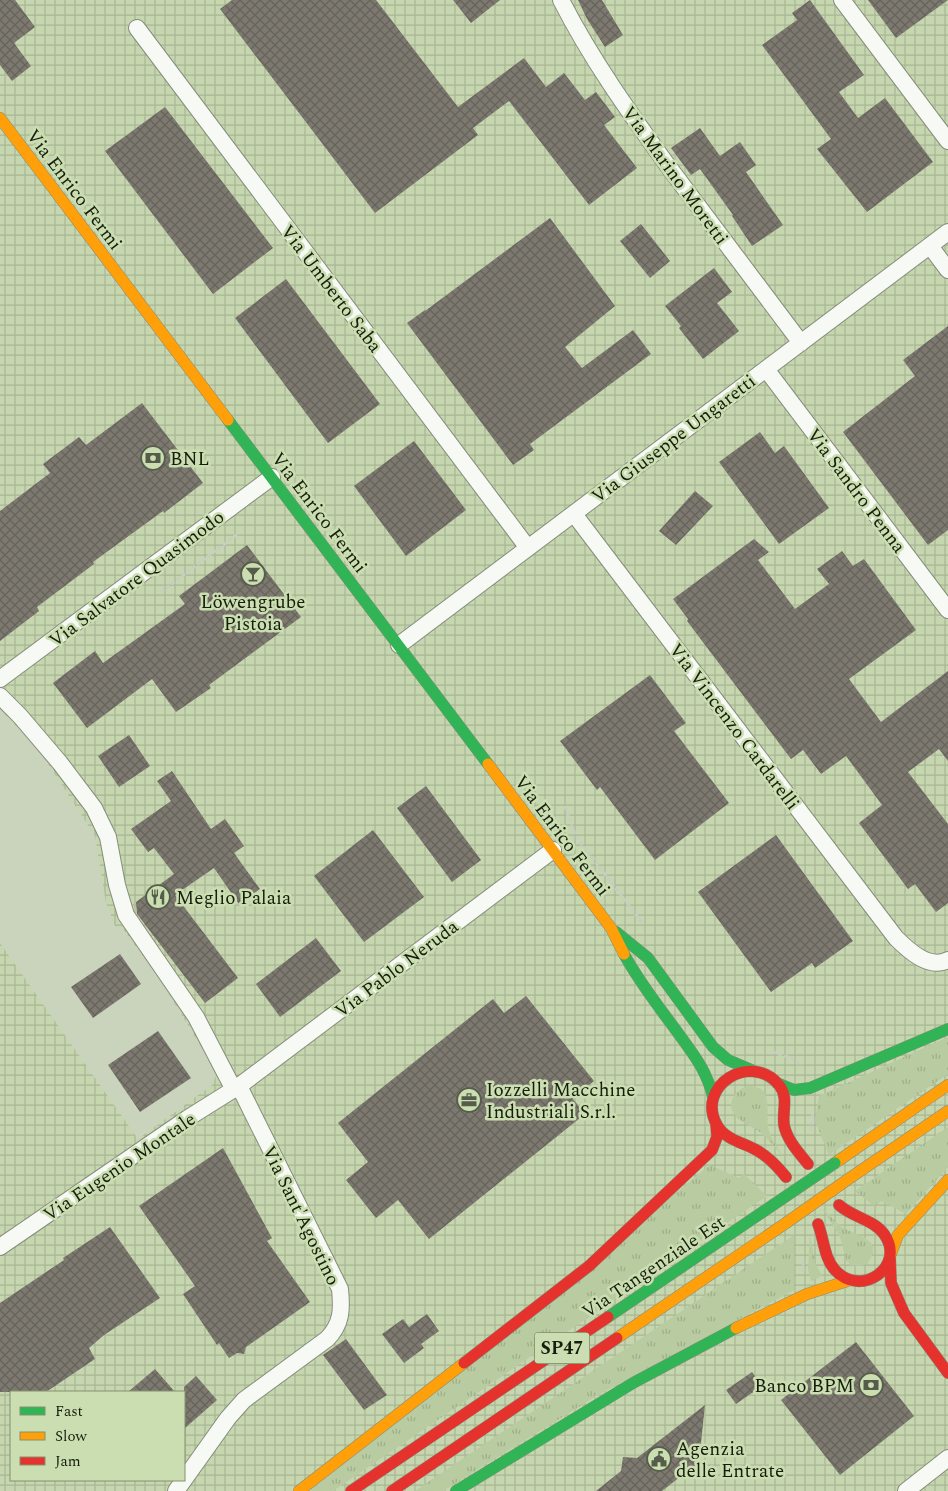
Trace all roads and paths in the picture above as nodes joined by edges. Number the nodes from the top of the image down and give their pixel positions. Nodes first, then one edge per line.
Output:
1 (560, 0) edge
2 (842, 0) edge
3 (137, 28) dead end
4 (0, 118) edge
5 (948, 142) edge
6 (948, 232) edge
7 (930, 246) junction
8 (948, 270) edge
9 (801, 343) junction
10 (766, 369) junction
11 (272, 477) junction
12 (574, 514) junction
13 (239, 533) dead end
14 (528, 548) junction
15 (161, 592) dead end
16 (948, 610) edge
17 (399, 645) junction
18 (0, 680) edge
19 (0, 696) edge
20 (566, 806) dead end
21 (553, 850) junction
22 (644, 925) dead end
23 (611, 928) junction
24 (948, 960) edge
25 (948, 1029) edge
26 (766, 1050) dead end
27 (754, 1071) junction
28 (777, 1083) junction
29 (948, 1085) edge
30 (236, 1088) junction
31 (810, 1088) junction
32 (713, 1097) junction
33 (948, 1111) edge
34 (716, 1123) junction
35 (812, 1137) dead end
36 (808, 1164) dead end
37 (786, 1177) dead end
38 (948, 1180) edge
39 (839, 1205) dead end
40 (818, 1224) dead end
41 (0, 1247) edge
42 (803, 1252) dead end
43 (890, 1256) junction
44 (852, 1282) junction
45 (870, 1289) dead end
46 (802, 1296) junction
47 (884, 1297) dead end
48 (904, 1313) junction
49 (948, 1373) edge
50 (948, 1458) edge
51 (185, 1478) edge
52 (299, 1491) edge
53 (352, 1491) edge
54 (392, 1491) edge
55 (456, 1491) edge
56 (906, 1491) edge

1 - 9 street, Via Marino Moretti
2 - 5 street
3 - 14 street, Via Umberto Saba
4 - 11 main road, Via Enrico Fermi
6 - 7 street, Via Giuseppe Ungaretti
7 - 8 street
7 - 9 street, Via Giuseppe Ungaretti
9 - 10 street, Via Giuseppe Ungaretti
10 - 12 street, Via Giuseppe Ungaretti
10 - 16 street, Via Sandro Penna
11 - 17 main road, Via Enrico Fermi
11 - 18 street, Via Salvatore Quasimodo
12 - 14 street, Via Giuseppe Ungaretti
12 - 24 street, Via Vincenzo Cardarelli
13 - 15 path
14 - 17 street, Via Giuseppe Ungaretti
17 - 21 main road, Via Enrico Fermi
19 - 30 street, Via Sant'Agostino
20 - 22 path
21 - 23 main road, Via Enrico Fermi
21 - 30 street, Via Pablo Neruda
23 - 27 main road, Via Enrico Fermi
23 - 32 main road, Via Enrico Fermi
25 - 31 main road
26 - 31 path
27 - 28 main road, Via Enrico Fermi
27 - 32 main road
28 - 31 main road, Via Enrico Fermi
28 - 36 main road
29 - 53 main road, Via Tangenziale Est / SP47, bridge
30 - 41 street, Via Eugenio Montale
30 - 51 street, Via Sant'Agostino
31 - 35 path
32 - 34 main road, Via Enrico Fermi
33 - 54 main road, Via Tangenziale Est / SP47, bridge
34 - 37 main road
34 - 52 main road, Via Enrico Fermi
38 - 43 main road
39 - 43 main road
40 - 44 main road
42 - 46 path
43 - 44 main road
43 - 48 main road
44 - 45 main road
44 - 46 main road
46 - 55 main road
47 - 48 main road
48 - 49 main road
50 - 56 street

